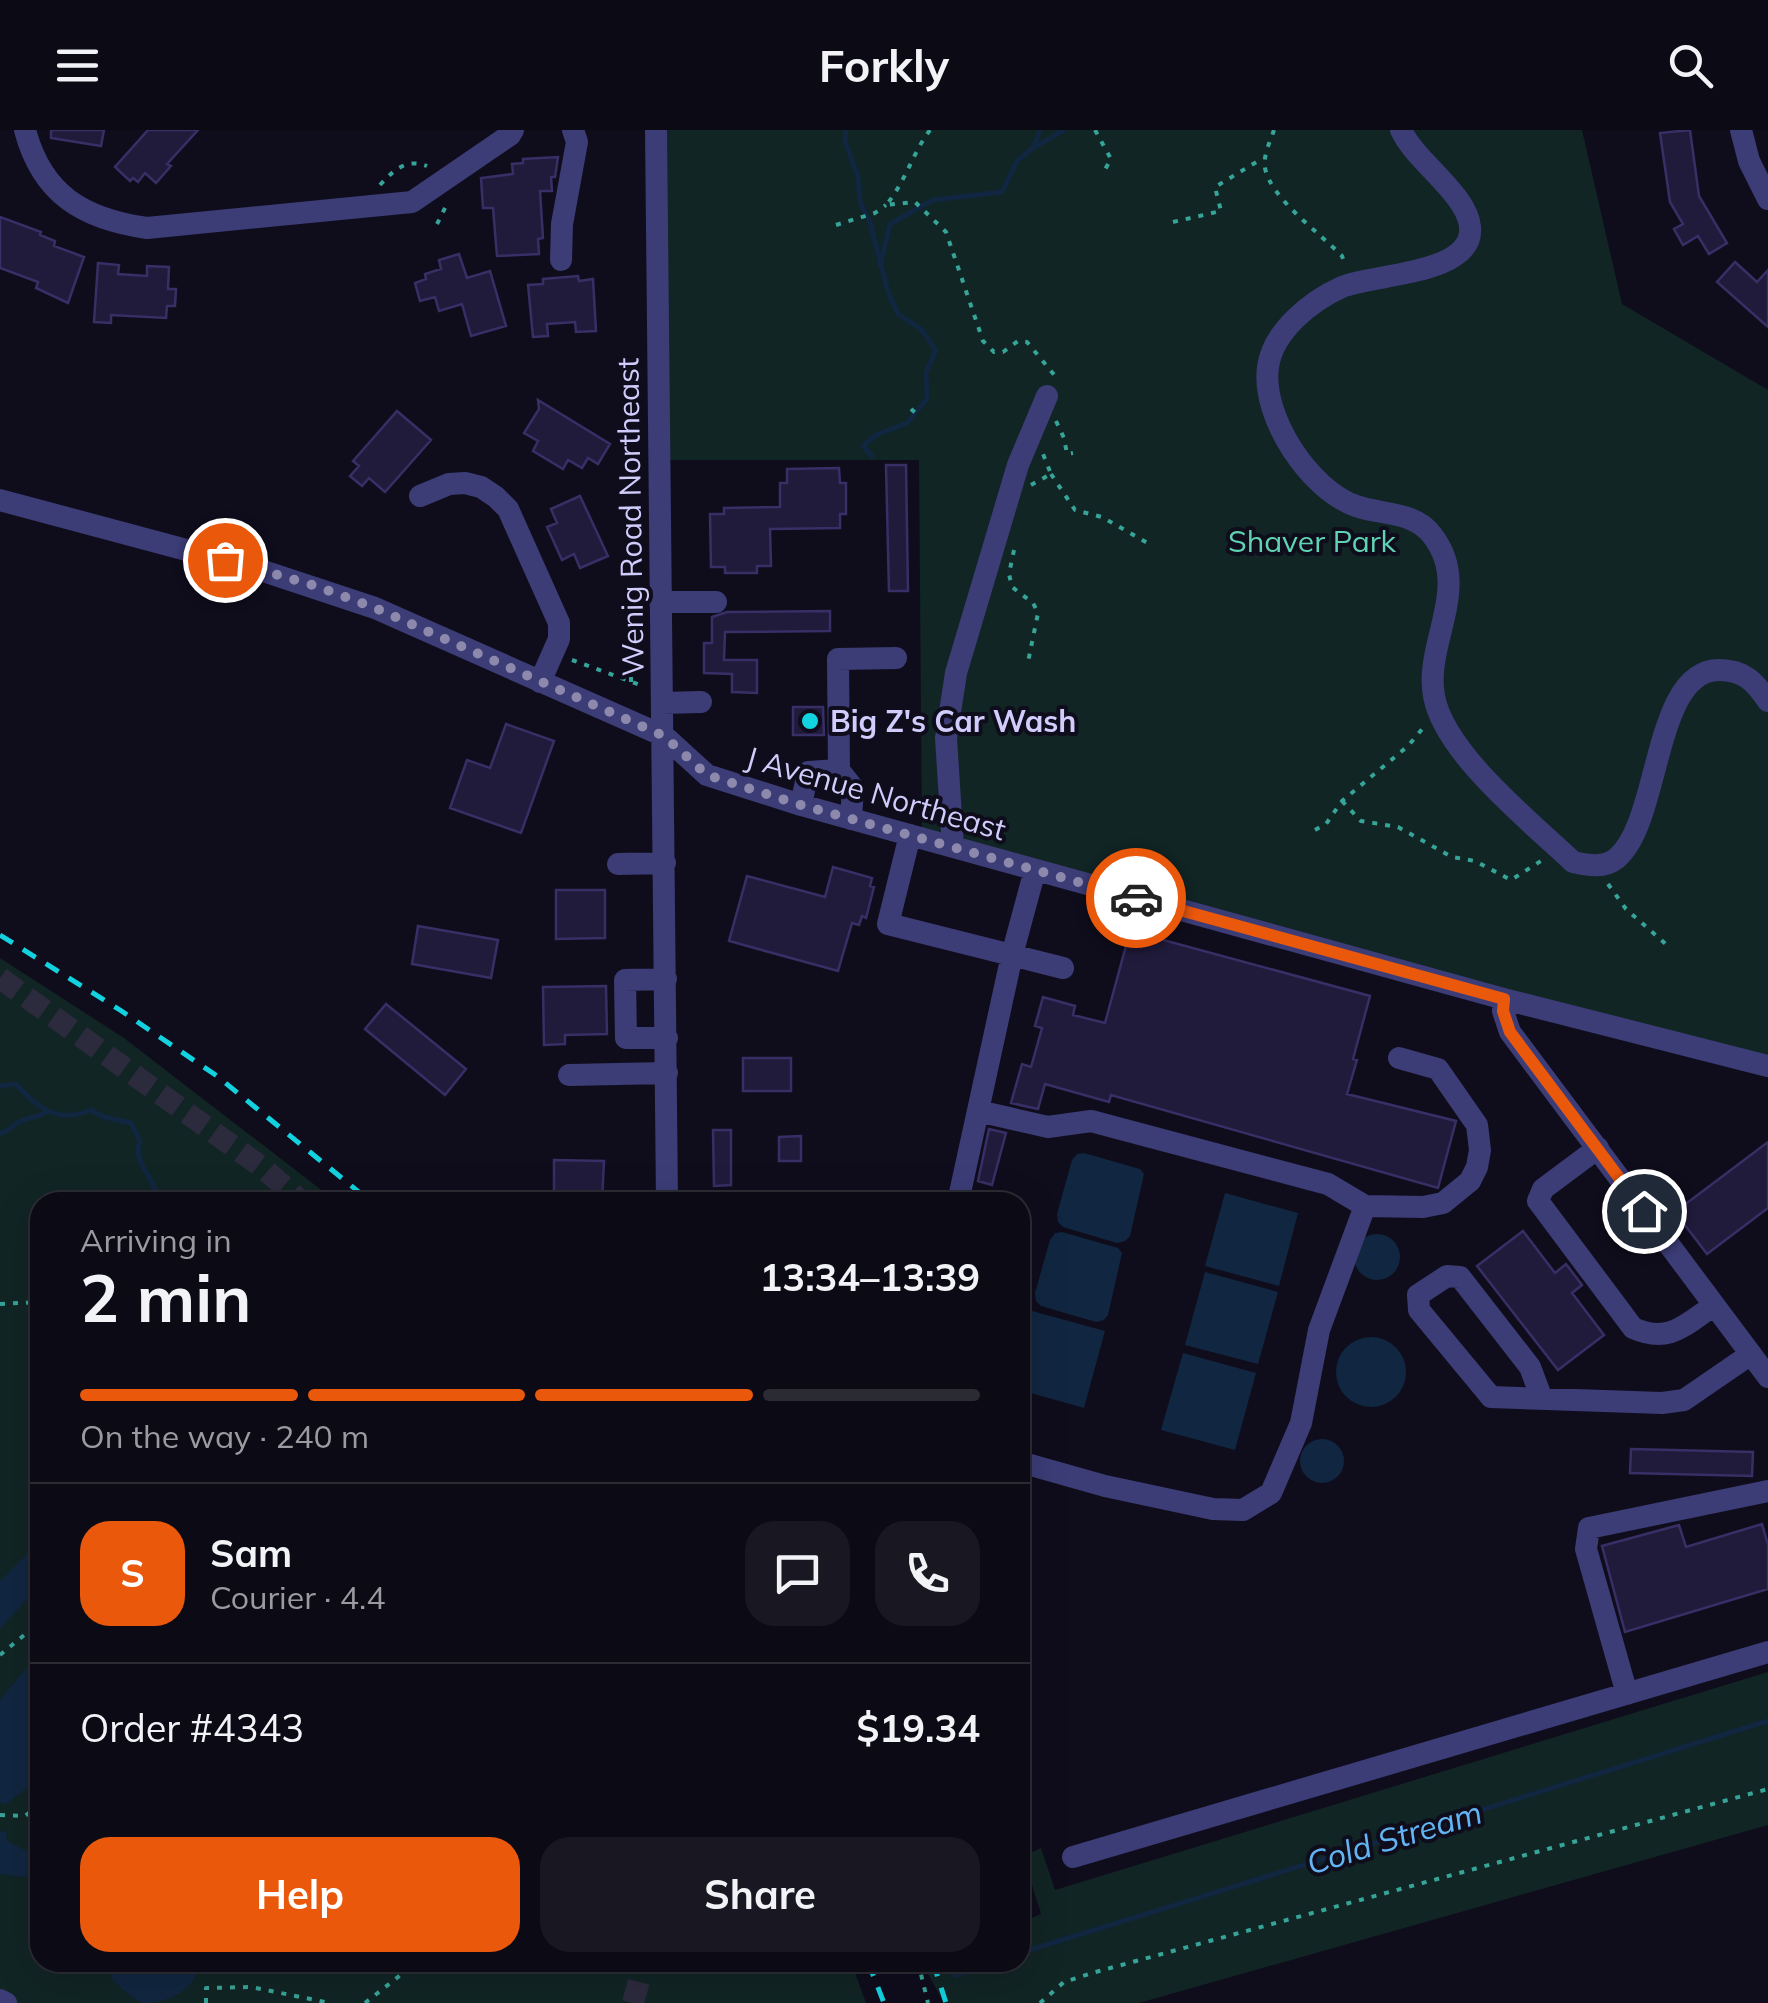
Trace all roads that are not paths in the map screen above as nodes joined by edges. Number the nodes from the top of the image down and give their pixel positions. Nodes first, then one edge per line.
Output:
1 (25, 130) edge
2 (573, 130) edge
3 (656, 130) edge
4 (1400, 130) edge
5 (1741, 130) edge
6 (518, 132) edge
7 (1768, 199) edge
8 (561, 260) dead end
9 (1051, 386) road end
10 (420, 496) dead end
11 (0, 500) edge
12 (660, 602) junction
13 (716, 602) dead end
14 (896, 658) dead end
15 (540, 682) junction
16 (654, 695) junction
17 (1768, 701) edge
18 (701, 702) dead end
19 (664, 736) junction
20 (839, 770) junction
21 (801, 805) junction
22 (851, 819) junction
23 (910, 835) junction
24 (953, 847) junction
25 (665, 863) junction
26 (618, 864) dead end
27 (1035, 870) junction
28 (1012, 955) junction
29 (1063, 968) dead end
30 (666, 979) junction
31 (1504, 999) junction
32 (667, 1038) junction
33 (1399, 1058) dead end
34 (1768, 1066) edge
35 (667, 1073) junction
36 (569, 1075) dead end
37 (978, 1111) junction
38 (1598, 1148) junction
39 (660, 1188) edge
40 (960, 1192) edge
41 (1365, 1206) junction
42 (1713, 1306) junction
43 (1751, 1354) junction
44 (1768, 1377) edge
45 (1542, 1399) junction
46 (1030, 1465) edge
47 (1768, 1491) edge
48 (1768, 1652) edge
49 (1627, 1694) junction
50 (1073, 1857) dead end

1 - 6 street
2 - 8 street
3 - 12 street, Wenig Road Northeast
4 - 17 street
5 - 7 street
9 - 24 street
10 - 15 street
11 - 15 street, J Avenue Northeast
12 - 13 street
12 - 16 street, Wenig Road Northeast
14 - 20 street
15 - 19 street, J Avenue Northeast
16 - 18 street
16 - 19 street, Wenig Road Northeast
19 - 21 street, J Avenue Northeast
19 - 25 street, Wenig Road Northeast
20 - 21 street
20 - 22 street
21 - 22 street, J Avenue Northeast
22 - 23 street, J Avenue Northeast
23 - 24 street, J Avenue Northeast
23 - 28 street
24 - 27 street, J Avenue Northeast
25 - 26 street
25 - 30 street, Wenig Road Northeast
27 - 28 street
27 - 31 street, J Avenue Northeast
28 - 29 street
28 - 37 street
30 - 32 street, Wenig Road Northeast
30 - 32 street
31 - 34 street, J Avenue Northeast
31 - 38 street
32 - 35 street, Wenig Road Northeast
33 - 41 street
35 - 36 street
35 - 39 street, Wenig Road Northeast
37 - 40 street
37 - 41 street
38 - 42 street
38 - 42 street
41 - 46 street
42 - 43 street
43 - 44 street
43 - 45 street
45 - 45 street
47 - 49 street
48 - 49 street
49 - 50 street

